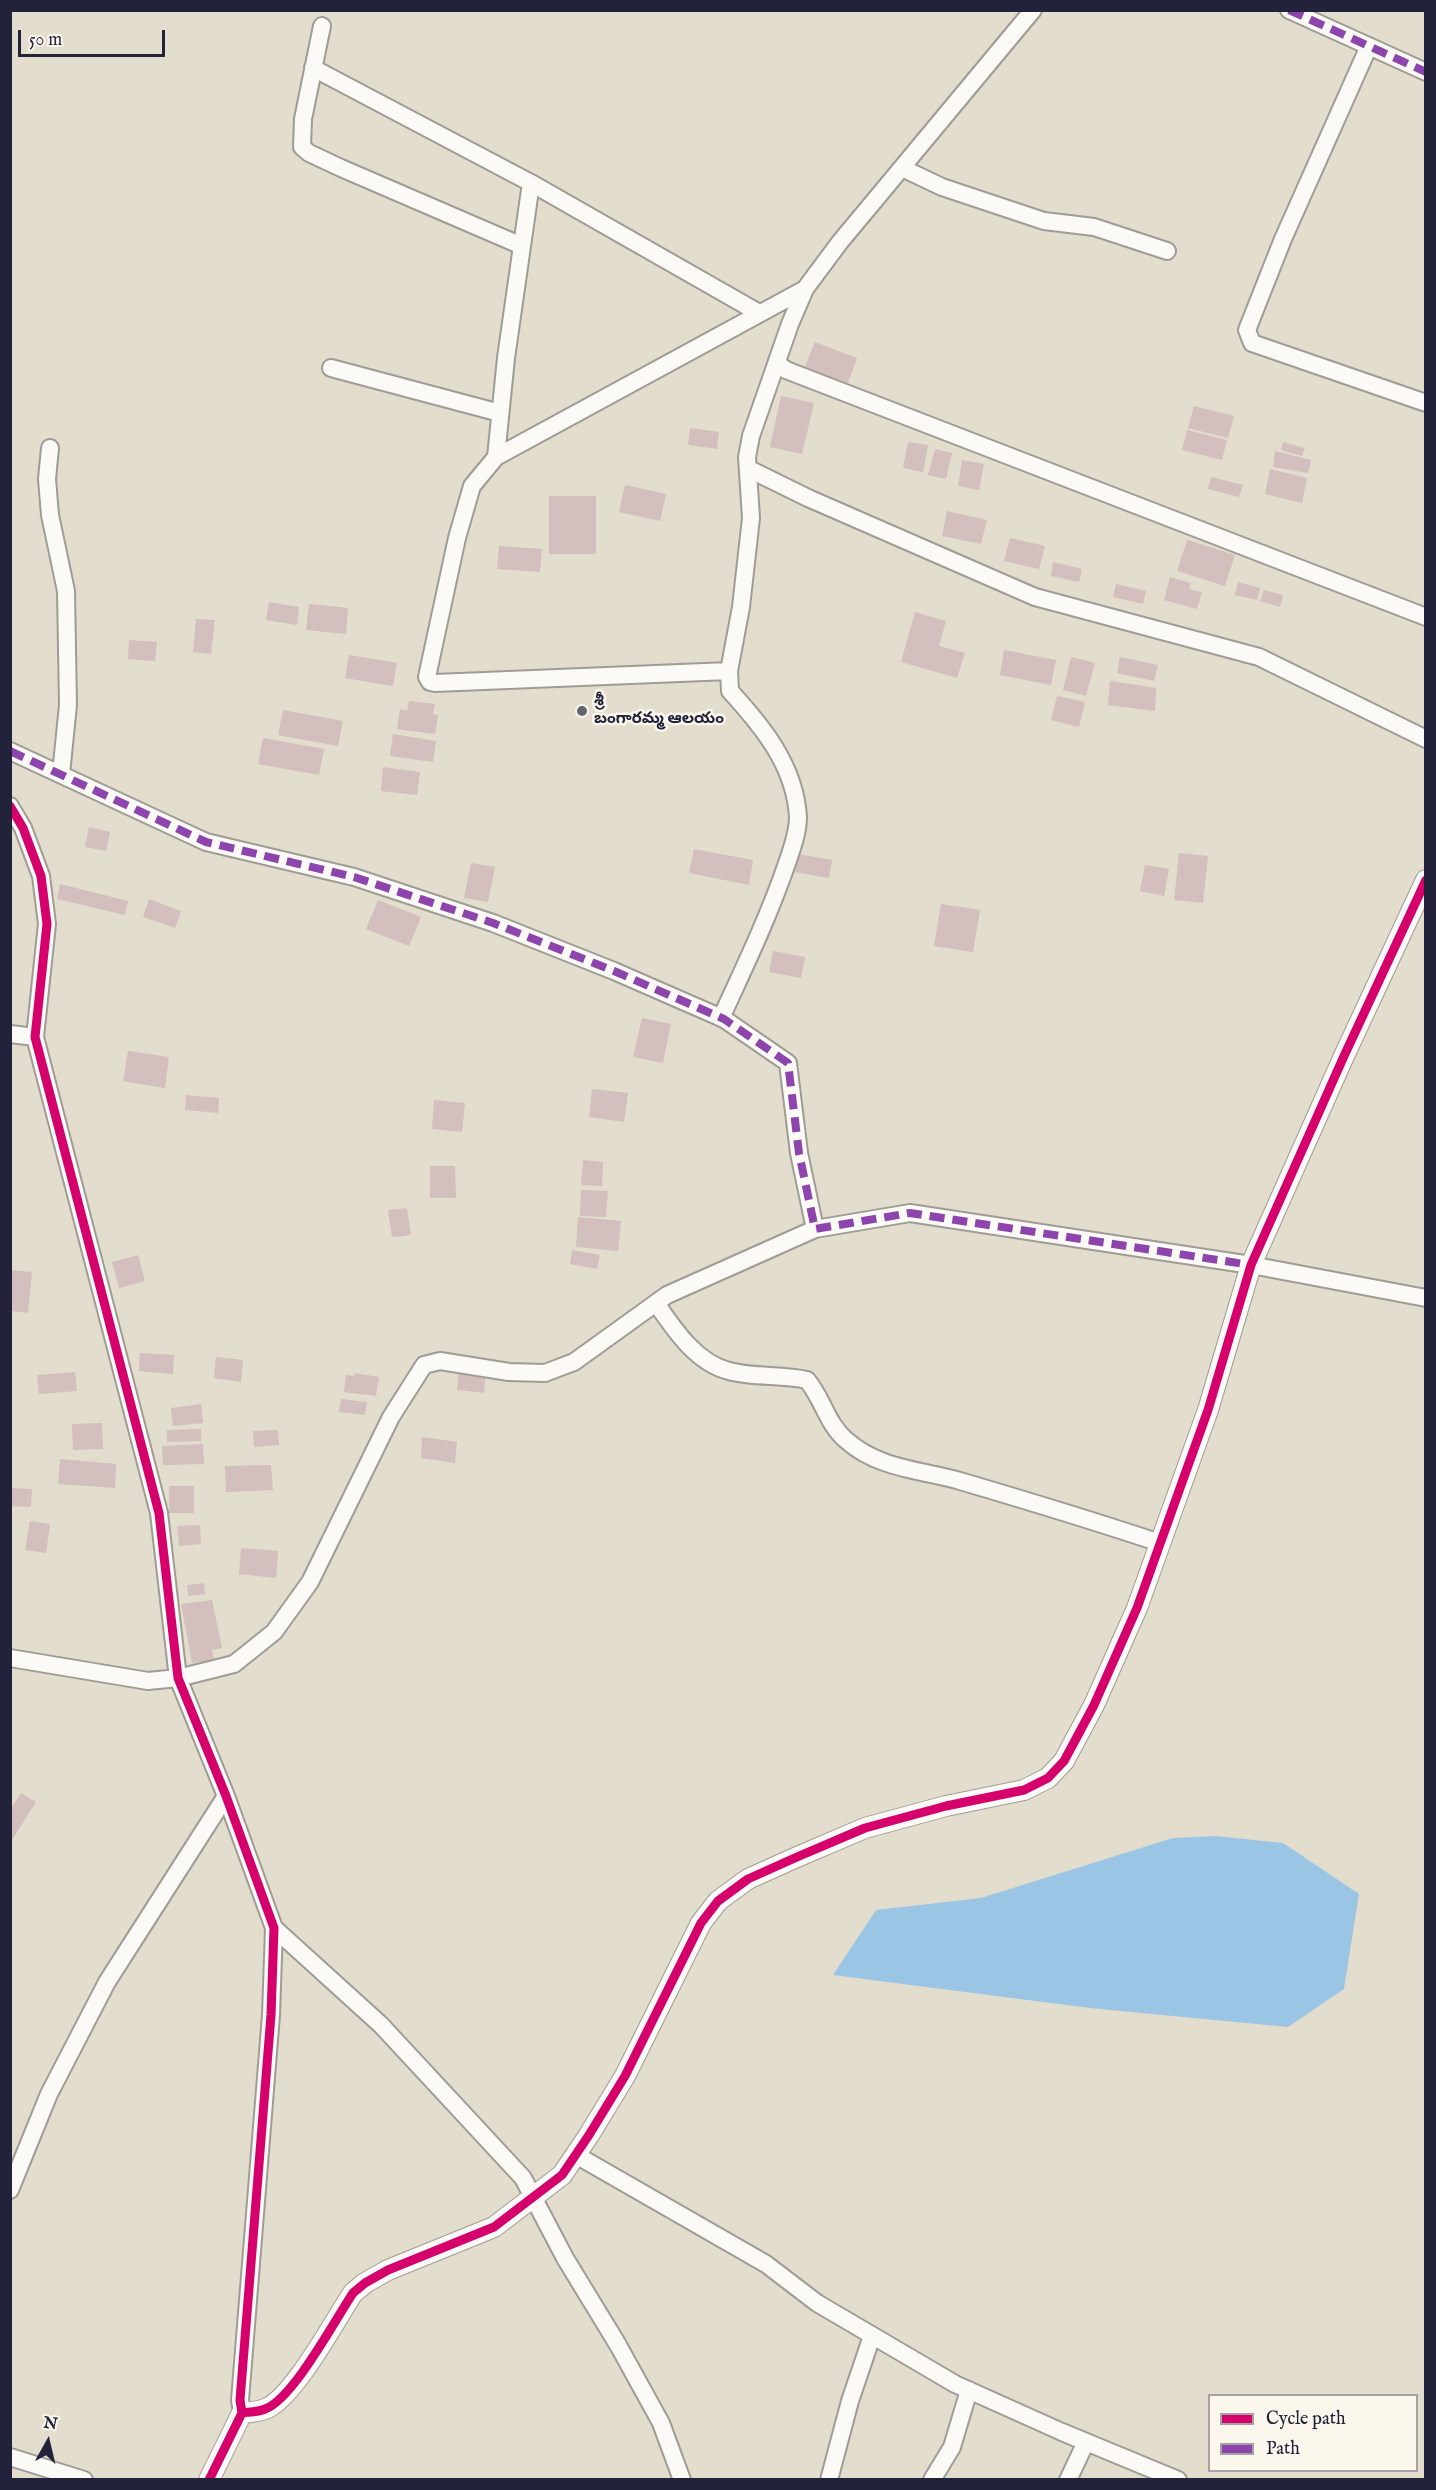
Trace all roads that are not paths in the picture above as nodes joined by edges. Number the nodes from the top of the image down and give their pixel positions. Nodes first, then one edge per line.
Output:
1 (1033, 10) edge
2 (1289, 10) edge
3 (322, 26) dead end
4 (1369, 46) junction
5 (313, 68) junction
6 (1425, 72) edge
7 (902, 168) junction
8 (531, 183) junction
9 (522, 246) junction
10 (1167, 251) dead end
11 (805, 289) junction
12 (759, 313) junction
13 (777, 363) junction
14 (331, 368) dead end
15 (1425, 403) edge
16 (500, 413) junction
17 (50, 448) dead end
18 (496, 457) junction
19 (748, 469) junction
20 (1425, 618) edge
21 (729, 671) junction
22 (1425, 739) edge
23 (10, 751) edge
24 (61, 774) junction
25 (10, 806) edge
26 (1425, 880) edge
27 (721, 1018) junction
28 (10, 1034) edge
29 (35, 1037) junction
30 (815, 1228) junction
31 (1251, 1265) junction
32 (1425, 1298) edge
33 (656, 1303) junction
34 (1161, 1543) junction
35 (10, 1658) edge
36 (178, 1678) junction
37 (226, 1796) junction
38 (274, 1928) junction
39 (576, 2155) junction
40 (10, 2190) edge
41 (534, 2199) junction
42 (872, 2336) junction
43 (969, 2390) junction
44 (242, 2413) junction
45 (1086, 2442) junction
46 (10, 2457) edge
47 (84, 2480) edge
48 (208, 2480) edge
49 (682, 2480) edge
50 (829, 2480) edge
51 (932, 2480) edge
52 (1068, 2480) edge
53 (1178, 2480) edge

1 - 7 street
2 - 4 street
3 - 5 street
4 - 6 street
4 - 15 street
5 - 8 street
5 - 9 street
7 - 10 street
7 - 11 street
8 - 9 street
8 - 12 street
9 - 16 street
11 - 12 street
11 - 13 street
12 - 18 street
13 - 19 street
13 - 20 street
14 - 16 street
16 - 18 street
17 - 24 street
18 - 21 street
19 - 21 street
19 - 22 street
21 - 27 street
23 - 24 street
24 - 27 street
25 - 29 street
26 - 31 street
27 - 30 street
28 - 29 street
29 - 36 street
30 - 31 street
30 - 33 street
31 - 32 street
31 - 34 street
33 - 34 street
33 - 36 street
34 - 39 street
35 - 36 street
36 - 37 street
37 - 38 street
37 - 40 street
38 - 41 street
38 - 44 street
39 - 41 street
39 - 42 street
41 - 44 street
41 - 49 street
42 - 43 street
42 - 50 street
43 - 45 street
43 - 51 street
44 - 48 street
45 - 52 street
45 - 53 street
46 - 47 street

